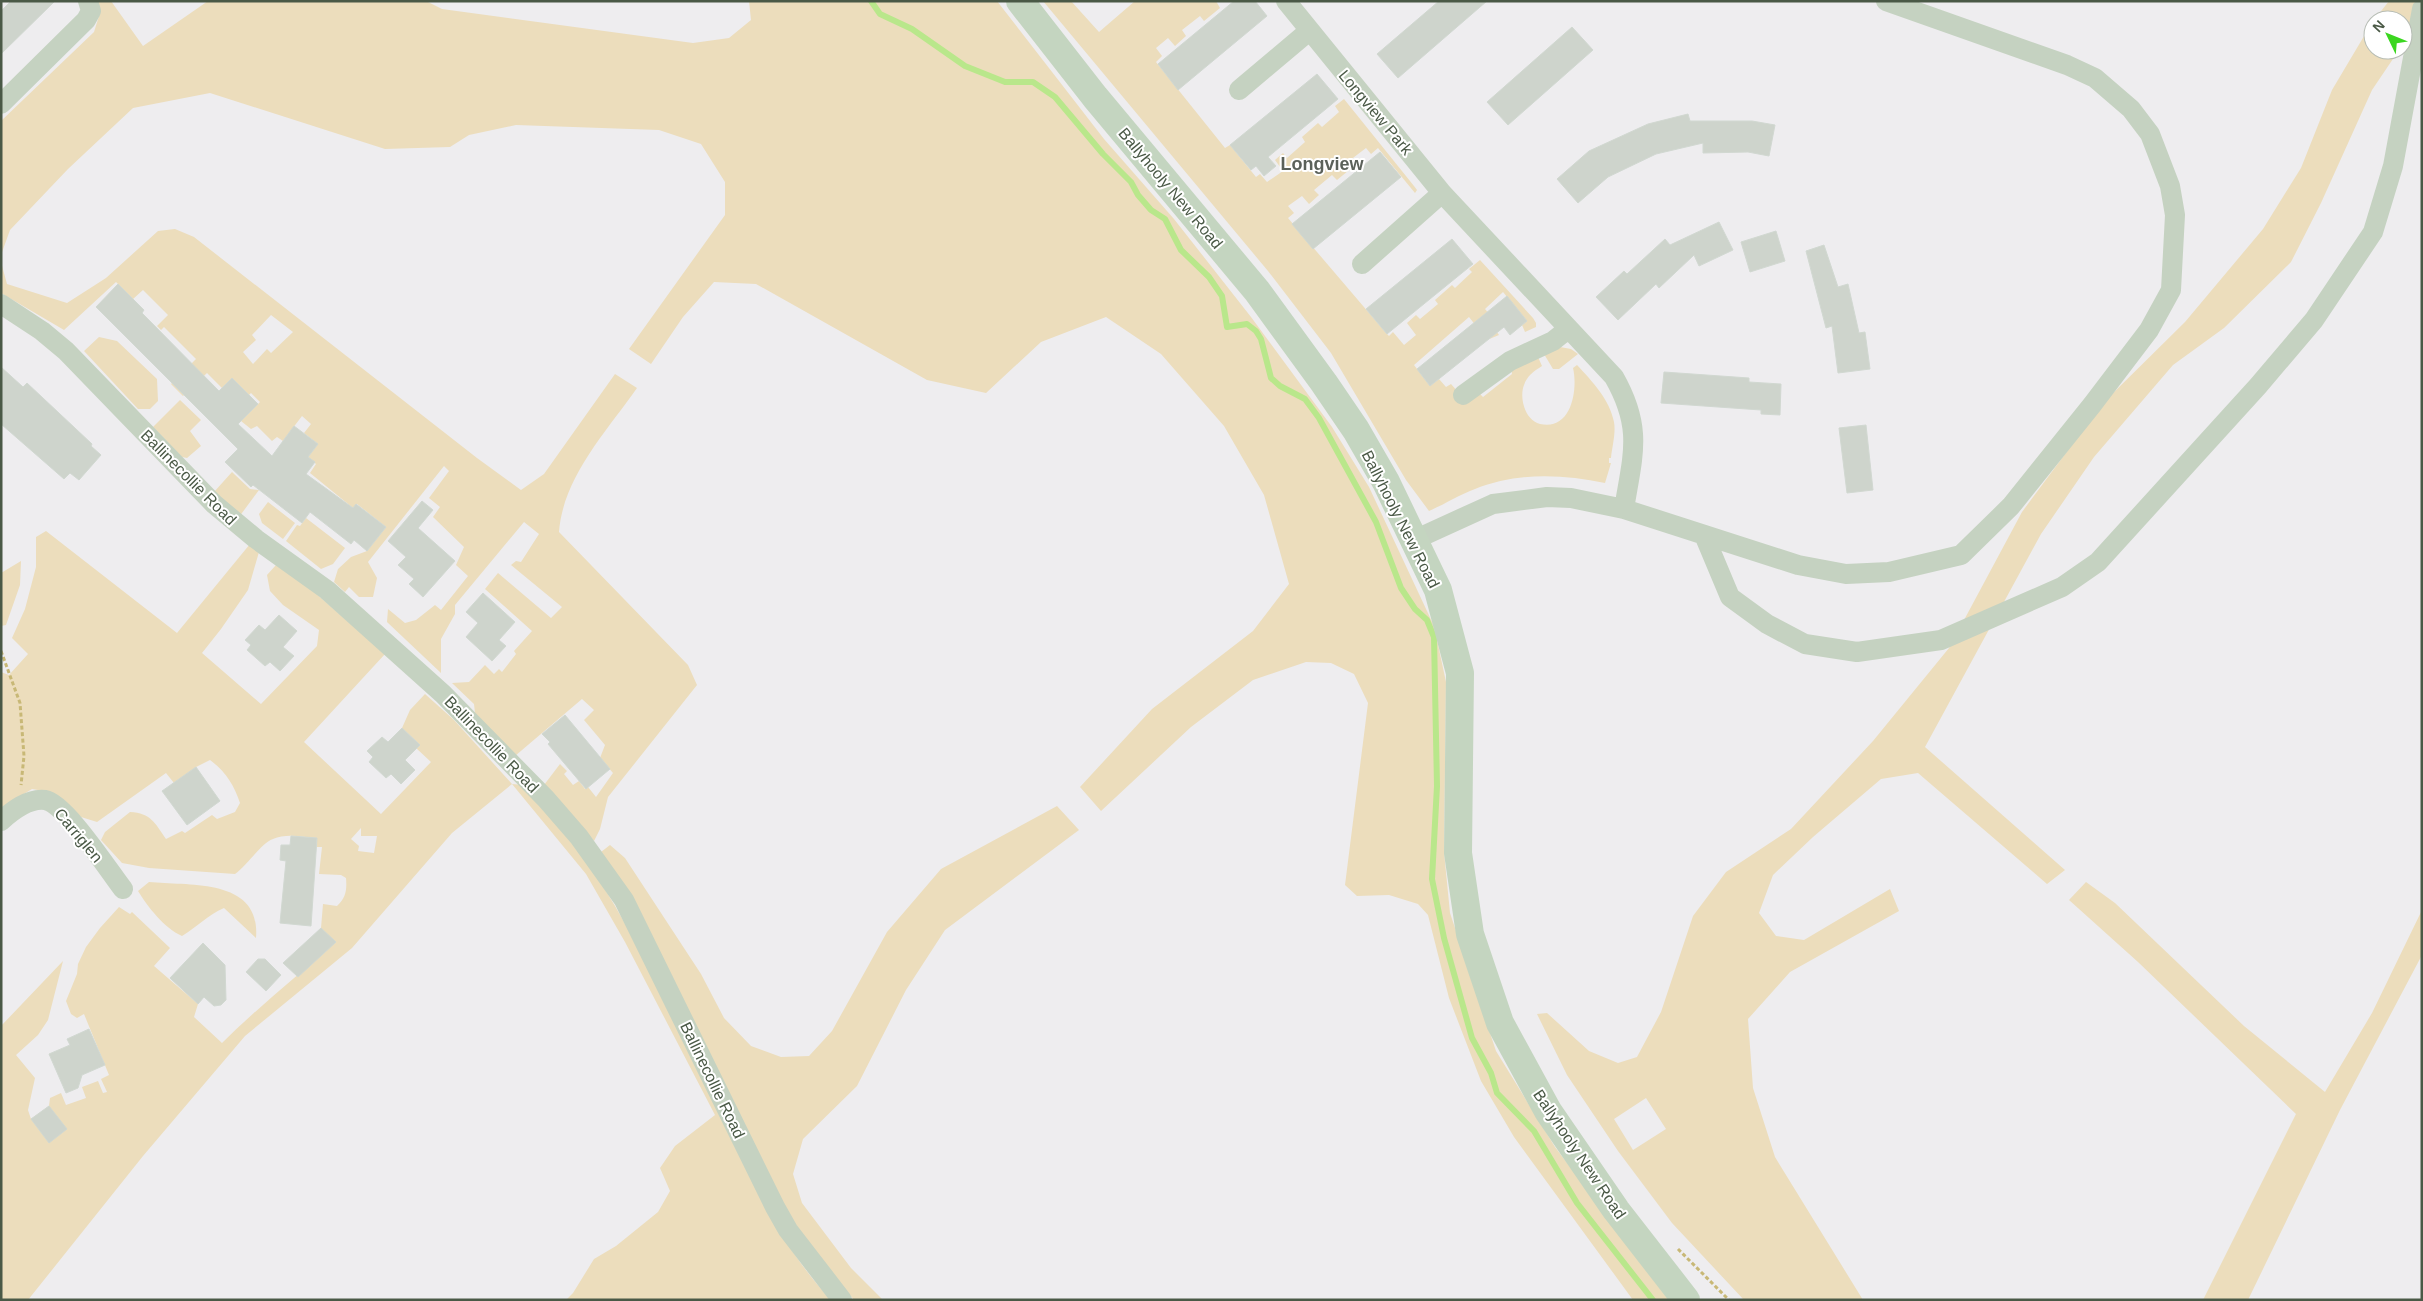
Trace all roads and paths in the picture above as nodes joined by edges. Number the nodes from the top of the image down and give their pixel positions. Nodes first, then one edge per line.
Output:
1 (88, 1) edge
2 (1020, 1) edge
3 (1286, 1) edge
4 (1886, 1) edge
5 (2422, 9) edge
6 (1309, 31) junction
7 (1239, 90) dead end
8 (1, 104) edge
9 (1442, 193) junction
10 (1362, 264) dead end
11 (1, 304) edge
12 (1568, 329) junction
13 (1463, 394) dead end
14 (1624, 508) junction
15 (1704, 535) junction
16 (1414, 540) junction
17 (1, 651) edge
18 (17, 808) junction
19 (1, 822) edge
20 (123, 889) dead end
21 (1678, 1248) dead end
22 (842, 1300) edge
23 (1686, 1300) edge
24 (1729, 1300) edge

1 - 8 street
2 - 16 main road, Ballyhooly New Road
3 - 6 street, Longview Park
4 - 15 street
5 - 15 street
6 - 7 street
6 - 9 street, Longview Park
9 - 10 street
9 - 12 street, Longview Park
11 - 22 street, Ballinecollie Road
12 - 13 street
12 - 14 street, Longview Park
14 - 15 street
14 - 16 street
16 - 23 main road, Ballyhooly New Road
17 - 18 path
18 - 19 street, Carriglen
18 - 20 street, Carriglen
21 - 24 path

